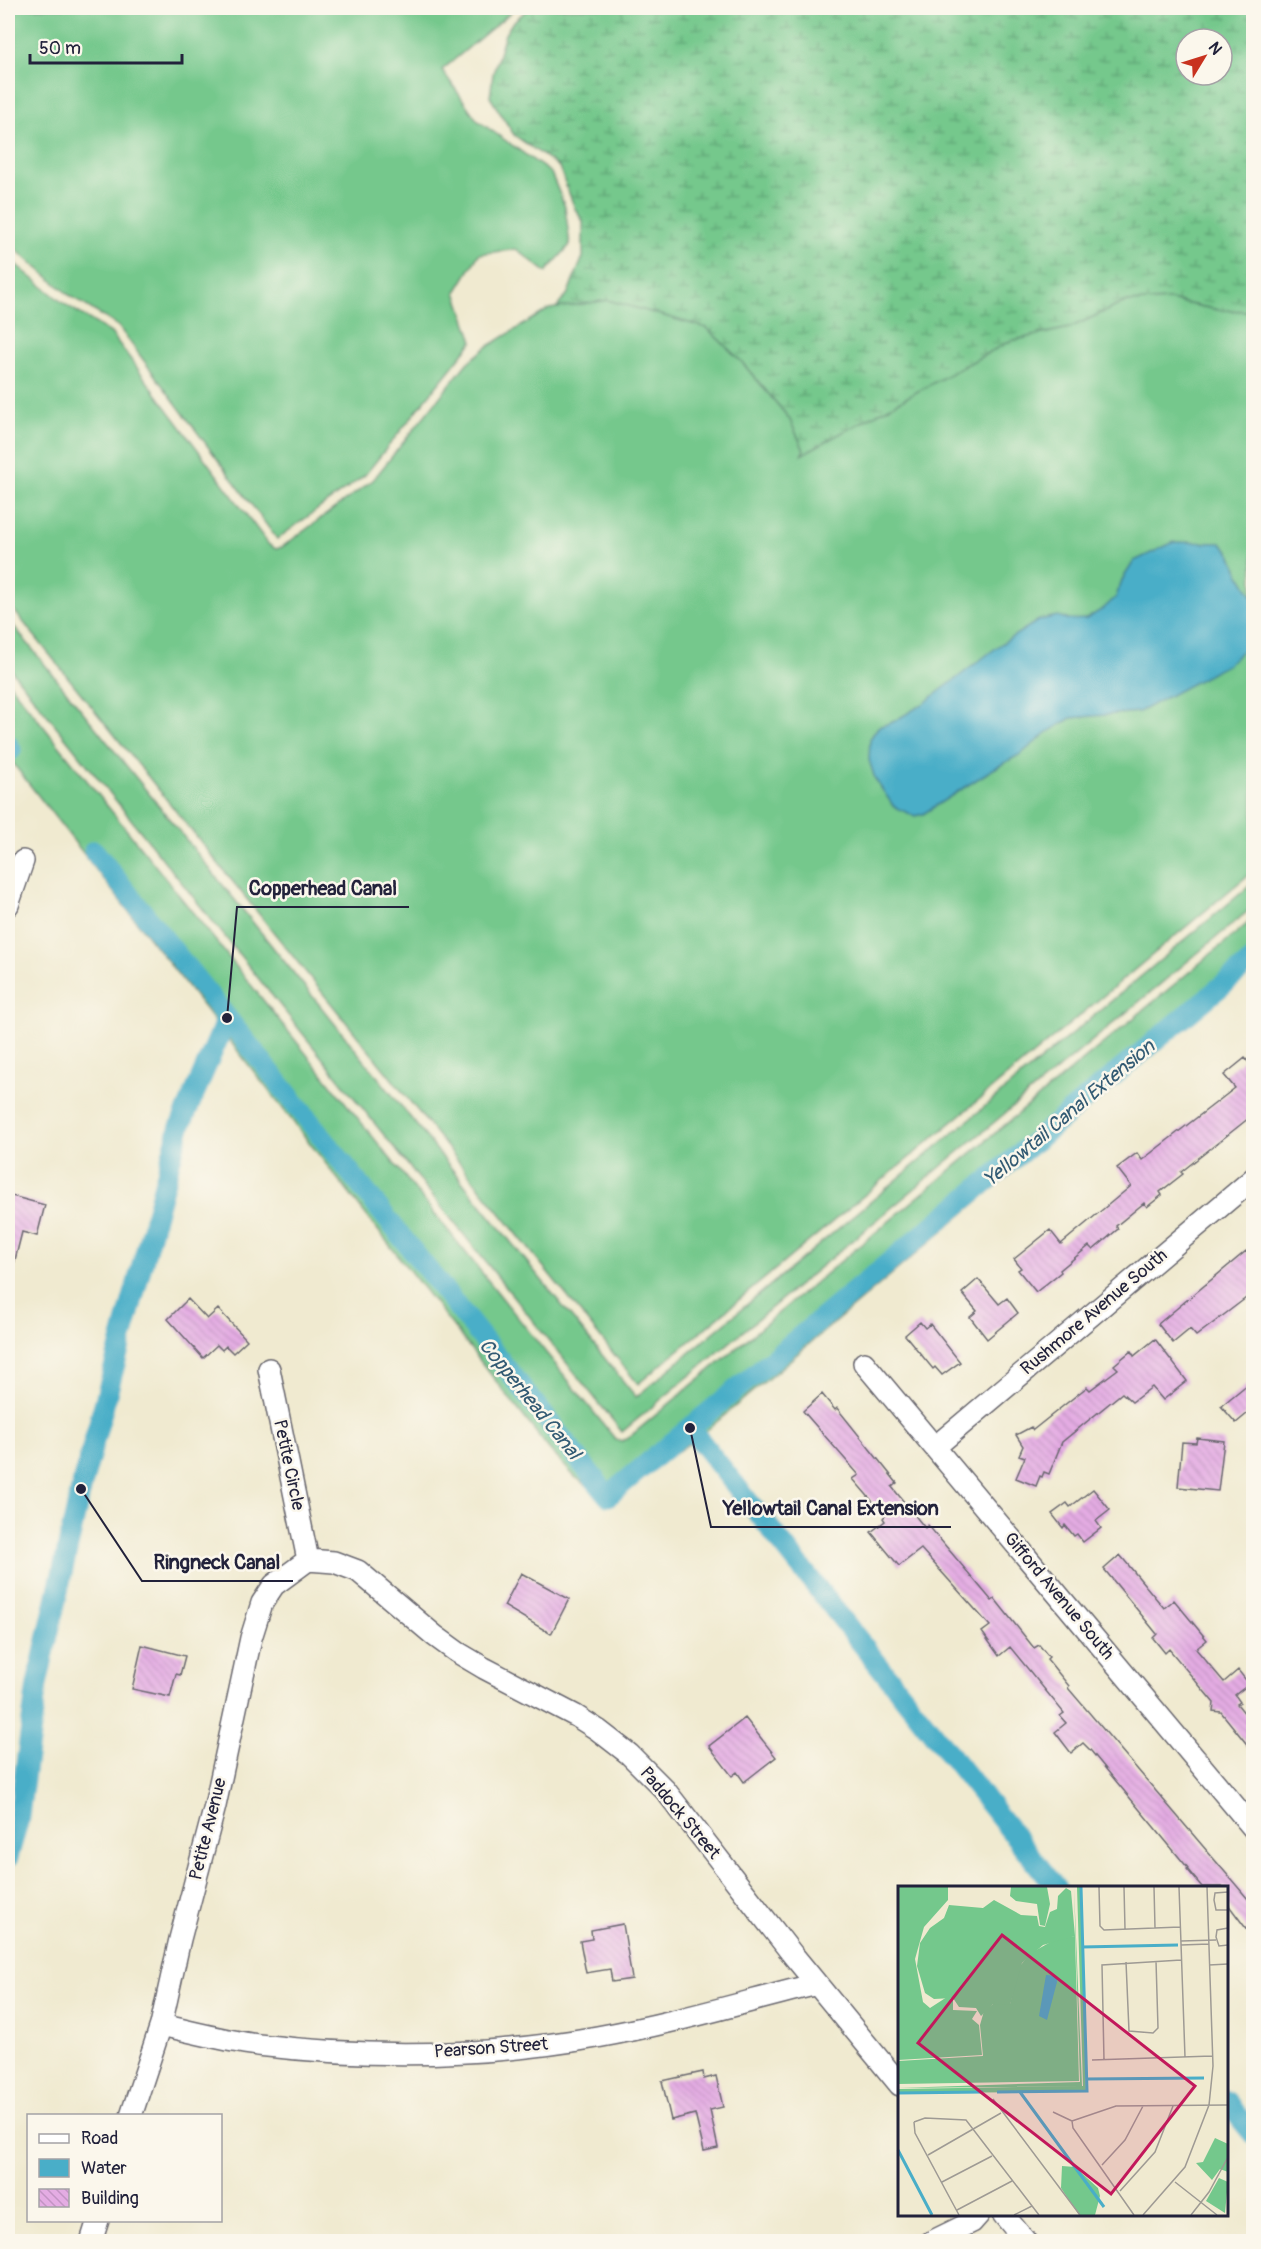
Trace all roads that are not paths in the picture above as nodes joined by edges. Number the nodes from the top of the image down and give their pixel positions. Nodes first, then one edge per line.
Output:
1 (23, 861) dead end
2 (8, 905) edge
3 (1254, 1178) edge
4 (864, 1363) dead end
5 (269, 1369) dead end
6 (935, 1447) junction
7 (309, 1560) junction
8 (1254, 1829) edge
9 (817, 1984) junction
10 (161, 2025) junction
11 (898, 2083) edge
12 (131, 2114) edge
13 (977, 2216) edge
14 (1005, 2216) edge
15 (97, 2222) edge
16 (91, 2241) edge
17 (931, 2241) edge
18 (1026, 2241) edge

1 - 2 street
3 - 6 street, Rushmore Avenue South
4 - 6 street, Gifford Avenue South
5 - 7 street, Petite Circle
6 - 8 street, Gifford Avenue South
7 - 9 street, Paddock Street
7 - 10 street, Petite Avenue
9 - 10 street, Pearson Street
9 - 11 street, Paddock Street
10 - 12 street, Petite Avenue
13 - 17 street
14 - 18 street
15 - 16 street

